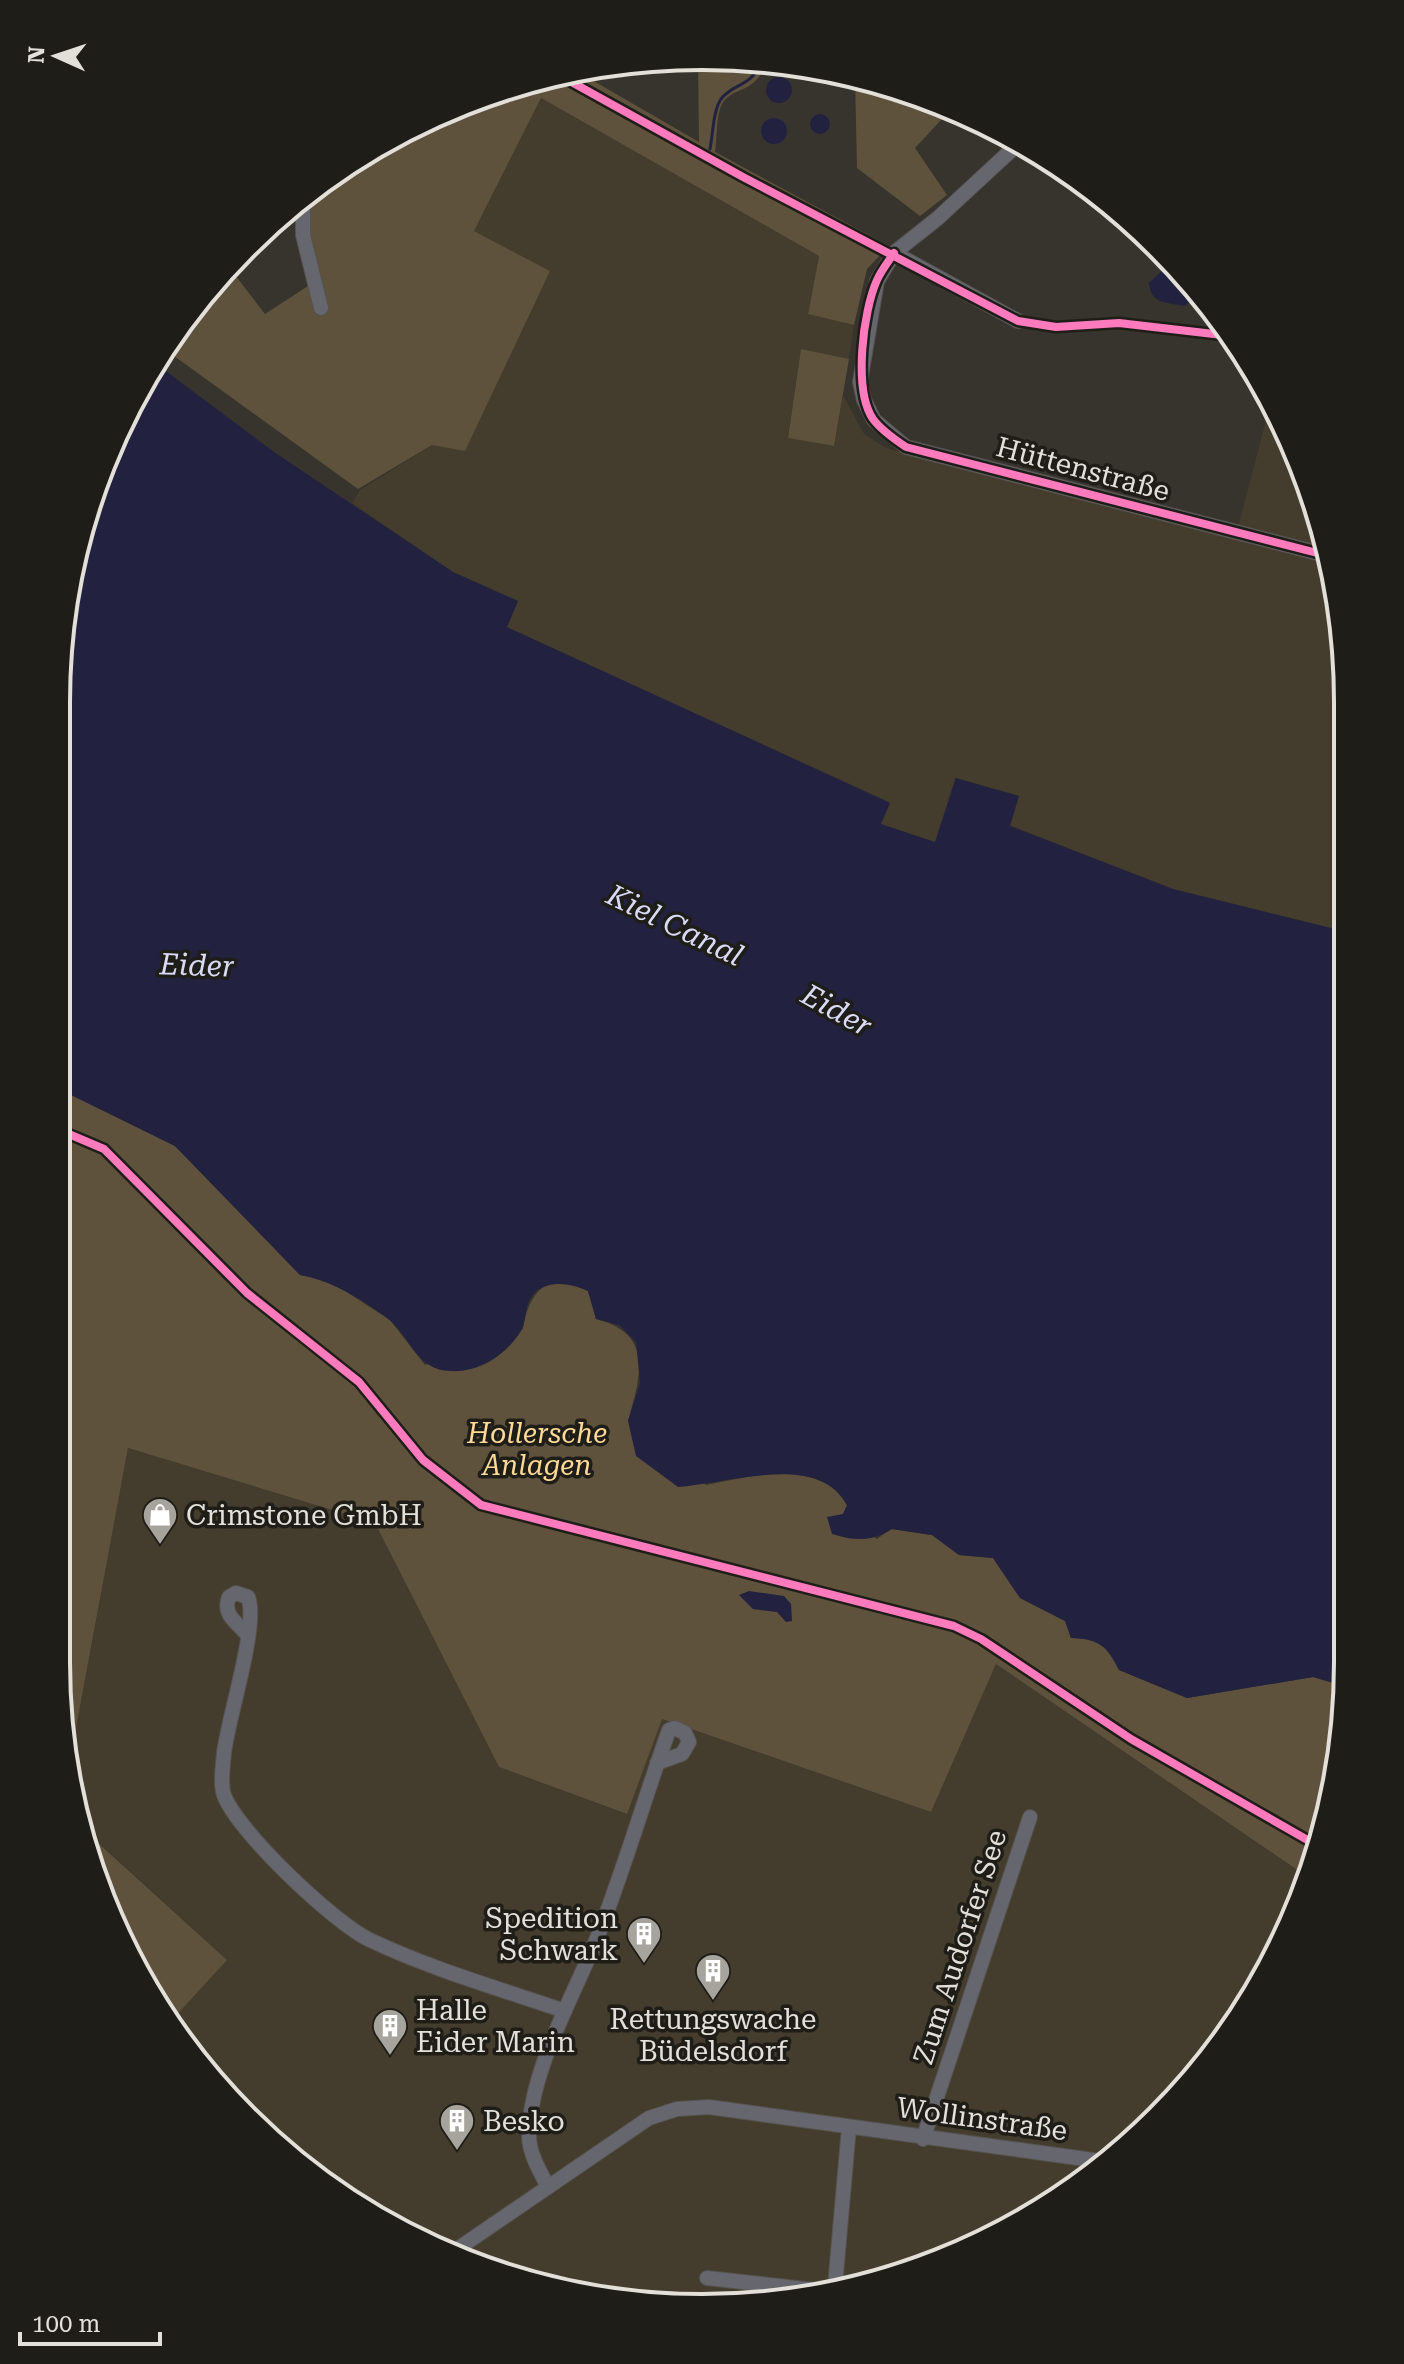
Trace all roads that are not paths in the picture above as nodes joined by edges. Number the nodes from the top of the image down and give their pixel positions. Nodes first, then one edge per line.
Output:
1 (1011, 151) edge
2 (303, 212) edge
3 (894, 253) junction
4 (321, 308) dead end
5 (1018, 321) dead end
6 (1316, 553) edge
7 (247, 1634) dead end
8 (657, 1763) dead end
9 (1030, 1817) dead end
10 (565, 2011) junction
11 (849, 2127) junction
12 (923, 2139) junction
13 (1091, 2160) edge
14 (548, 2187) junction
15 (461, 2246) edge
16 (707, 2278) dead end
17 (836, 2279) edge
18 (792, 2288) edge

1 - 3 street
2 - 4 street
3 - 5 street
3 - 6 street, Hüttenstraße
7 - 10 street
8 - 10 street
9 - 12 street, Zum Audorfer See
10 - 14 street
11 - 12 street, Wollinstraße
11 - 14 street, Wollinstraße
11 - 17 street
12 - 13 street, Wollinstraße
14 - 15 street, Wollinstraße
16 - 18 street

